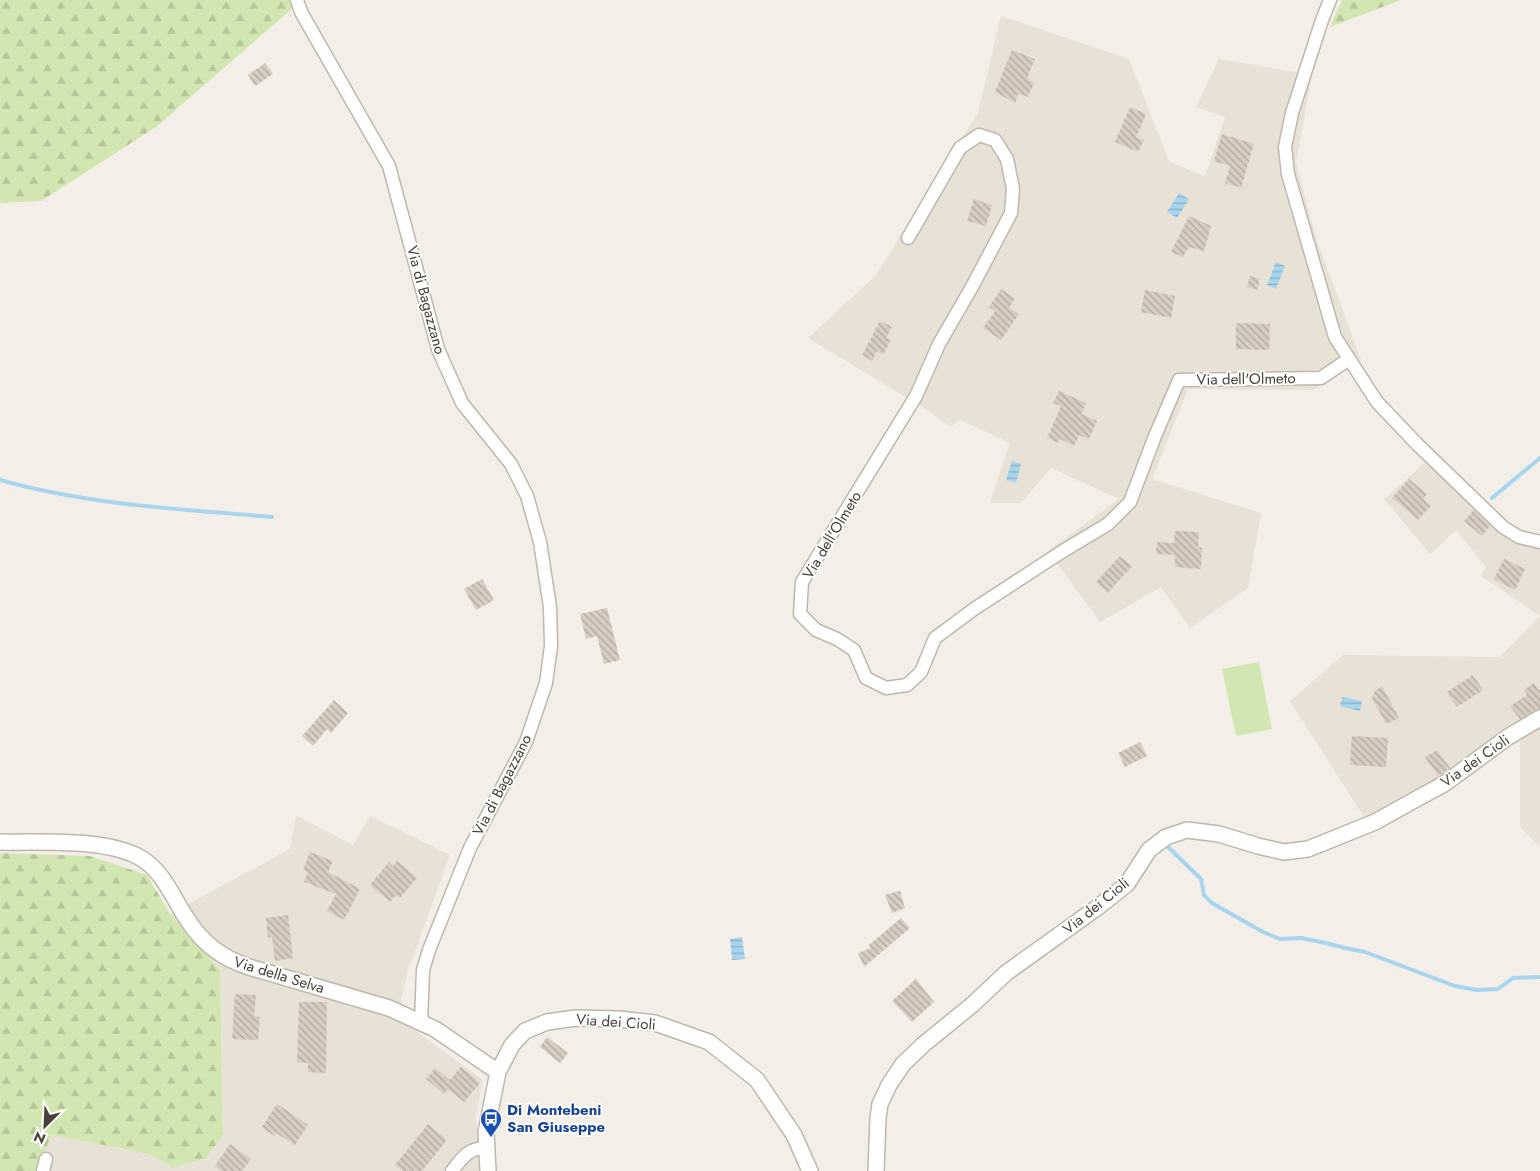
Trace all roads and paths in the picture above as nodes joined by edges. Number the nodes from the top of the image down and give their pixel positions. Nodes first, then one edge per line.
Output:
1 (297, 0) edge
2 (1330, 0) edge
3 (908, 238) dead end
4 (1350, 359) junction
5 (1540, 542) edge
6 (1540, 718) edge
7 (0, 842) edge
8 (421, 1022) junction
9 (498, 1072) junction
10 (486, 1148) junction
11 (452, 1171) edge
12 (488, 1171) edge
13 (810, 1171) edge
14 (876, 1171) edge

1 - 8 street, Via di Bagazzano
2 - 4 street
3 - 4 street, Via dell'Olmeto
4 - 5 street
6 - 14 street, Via dei Cioli
7 - 8 street, Via della Selva
8 - 9 street, Via della Selva
9 - 10 street, Via dei Cioli
9 - 13 street, Via dei Cioli
10 - 11 street
10 - 12 street, Via dei Cioli

